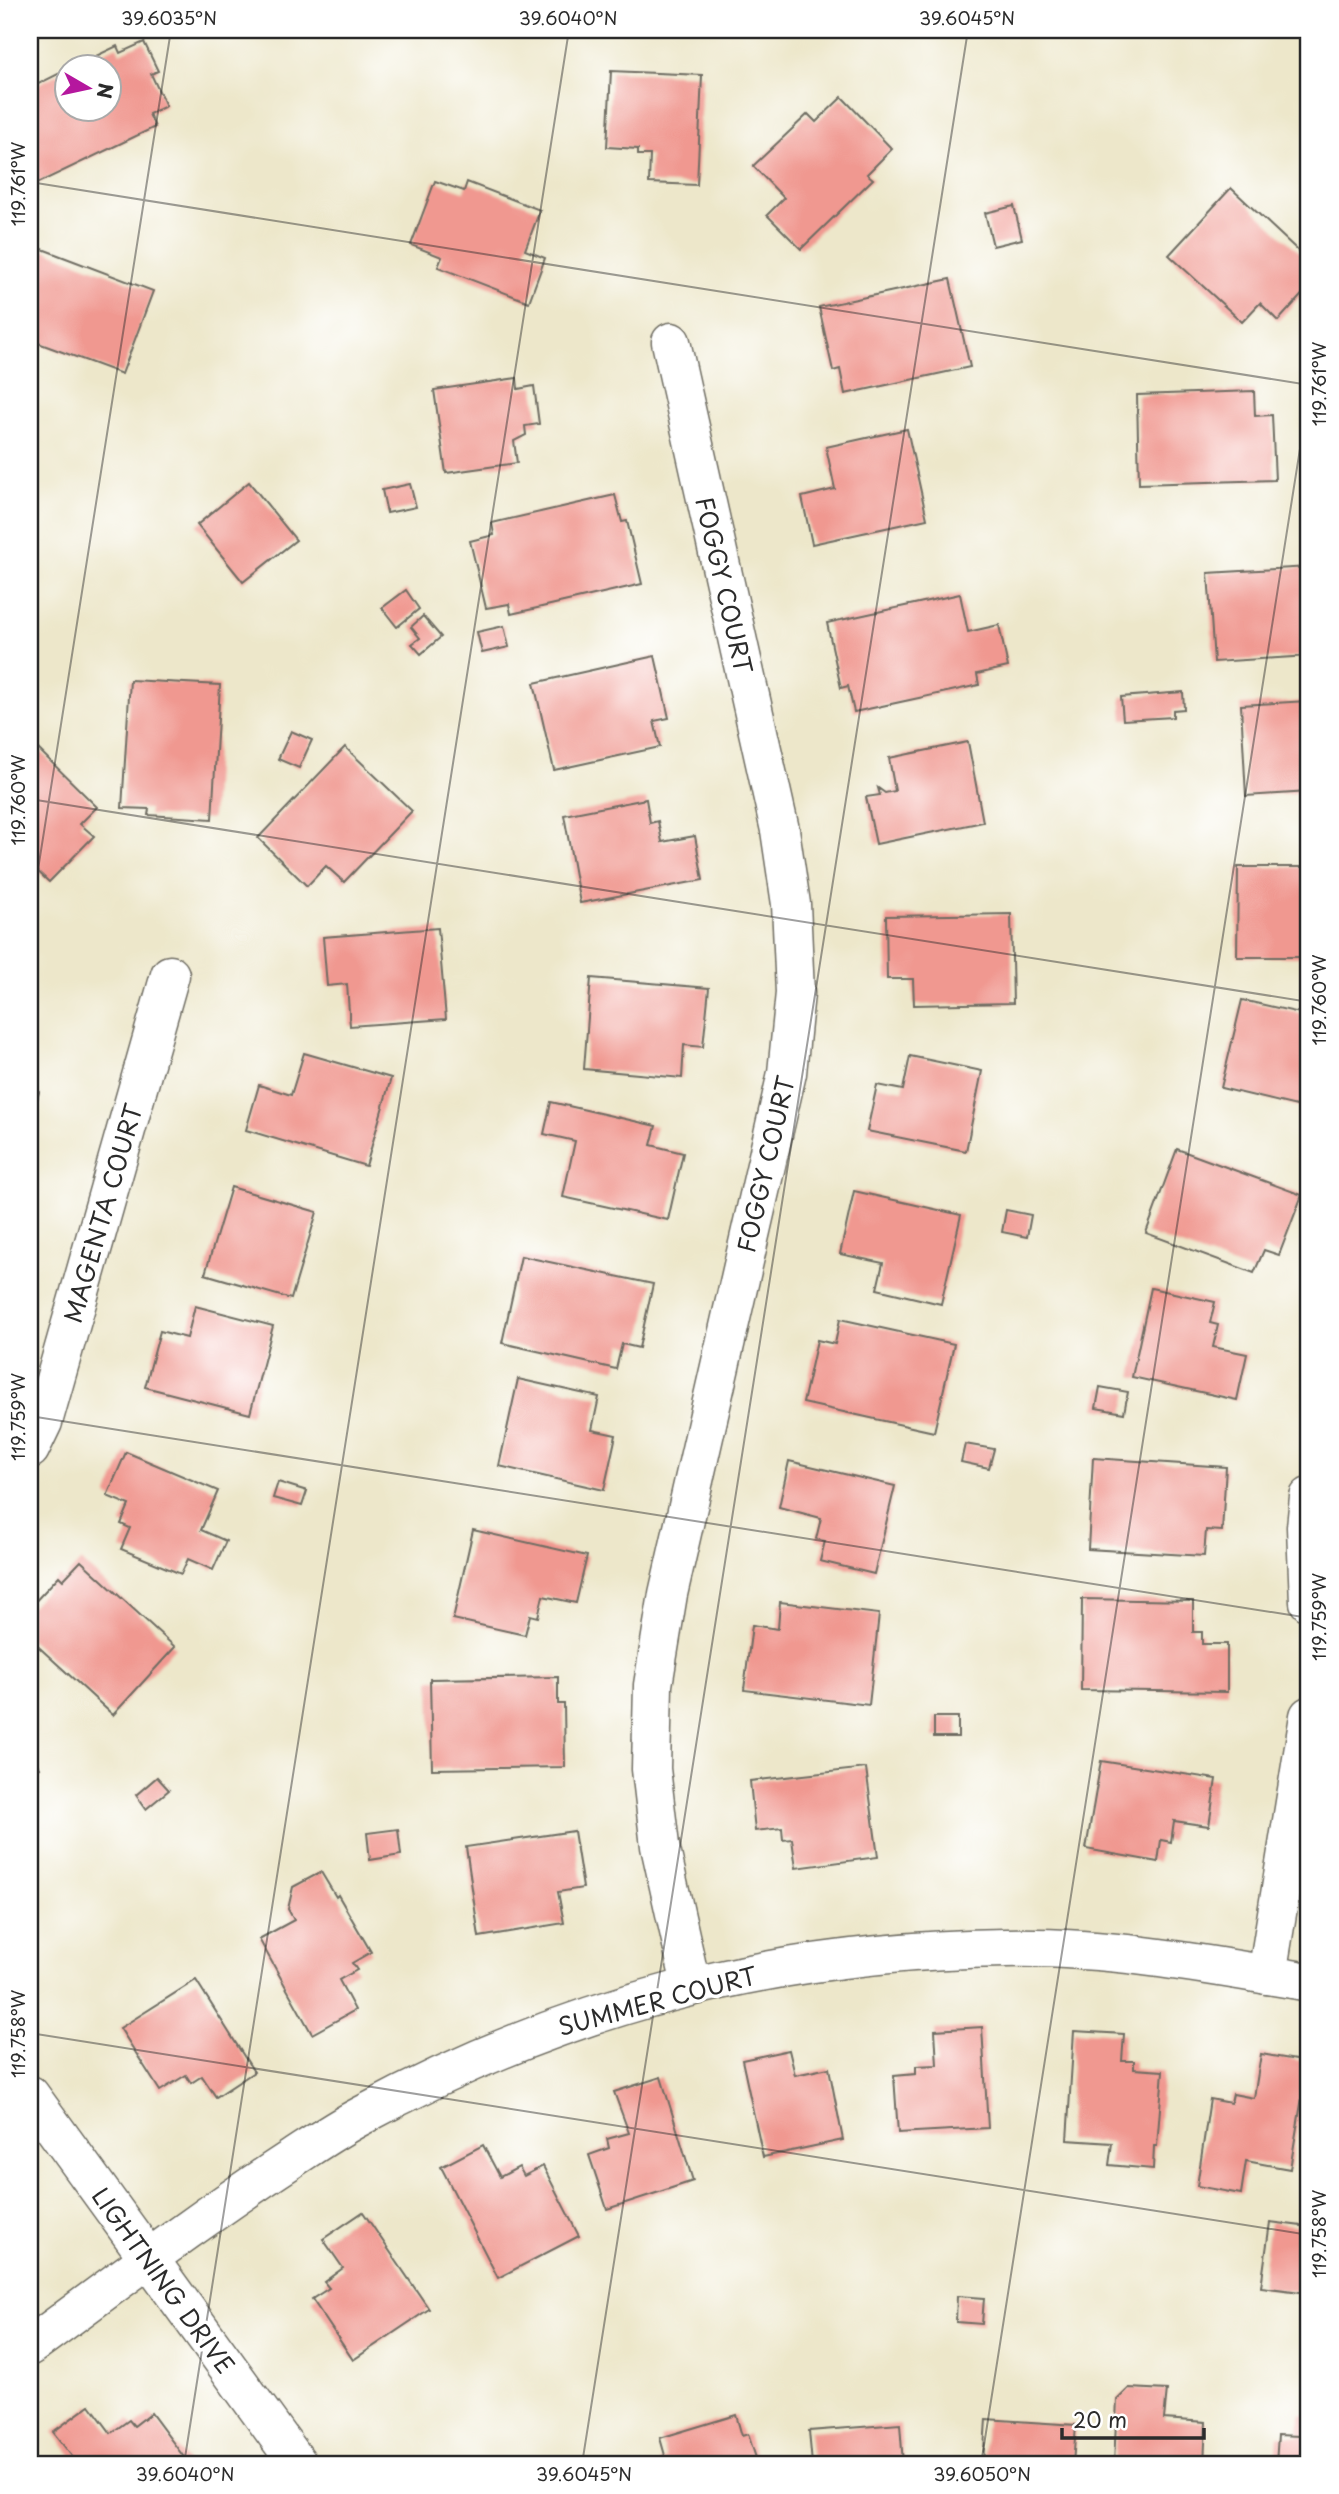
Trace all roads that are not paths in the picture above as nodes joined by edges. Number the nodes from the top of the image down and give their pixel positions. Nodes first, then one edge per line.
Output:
1 (671, 342) dead end
2 (170, 975) dead end
3 (30, 1449) edge
4 (1309, 1497) edge
5 (1309, 1602) edge
6 (1309, 1716) edge
7 (1268, 1975) junction
8 (1309, 1982) edge
9 (691, 1985) junction
10 (30, 2095) edge
11 (149, 2259) junction
12 (30, 2346) edge
13 (298, 2464) edge

1 - 9 street, FOGGY COURT
2 - 3 street, MAGENTA COURT
4 - 5 street
6 - 7 street
7 - 8 street, SUMMER COURT
7 - 9 street, SUMMER COURT
9 - 11 street, SUMMER COURT
10 - 11 street, LIGHTNING DRIVE
11 - 12 street, SUMMER COURT
11 - 13 street, LIGHTNING DRIVE

